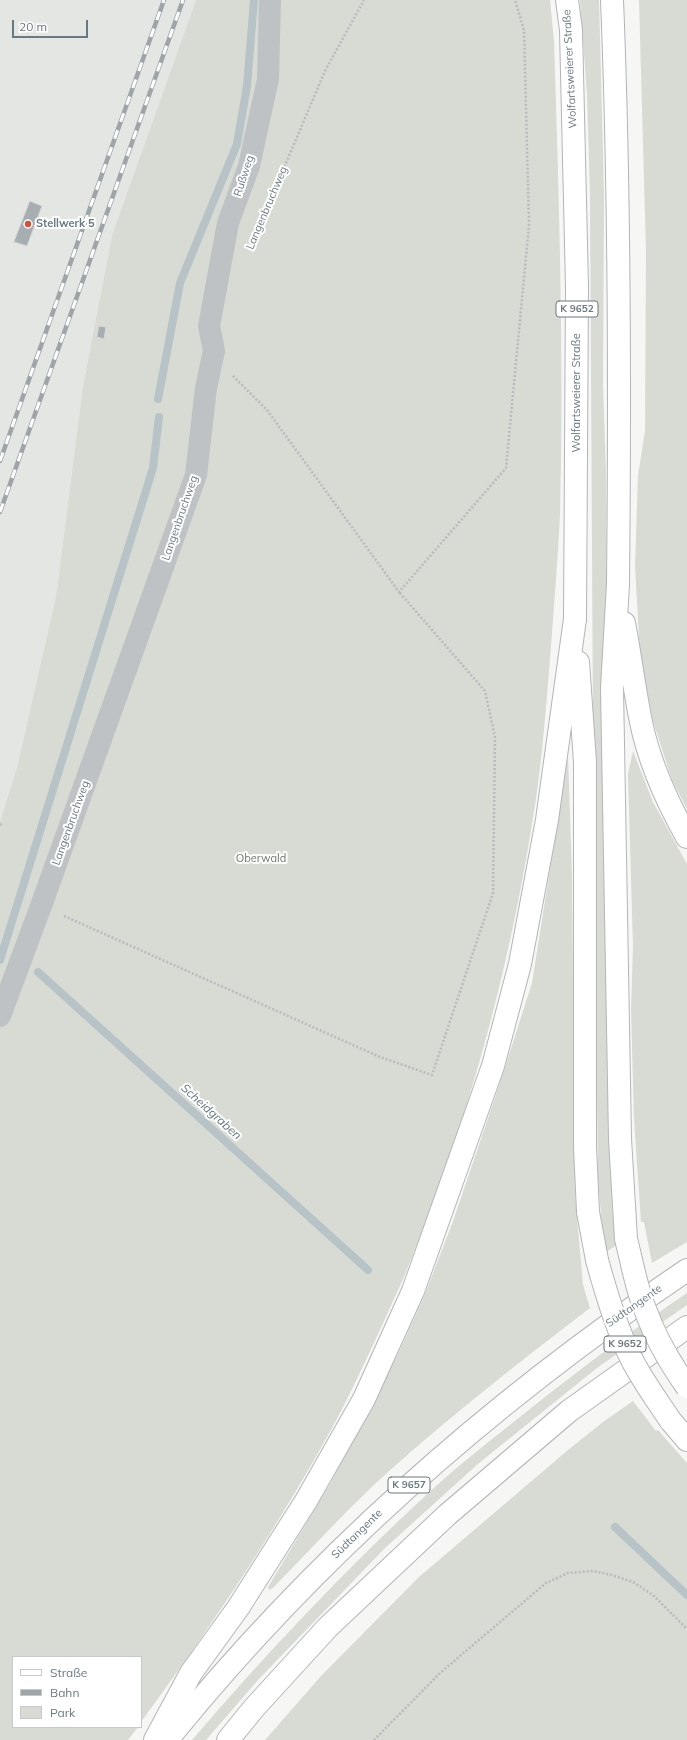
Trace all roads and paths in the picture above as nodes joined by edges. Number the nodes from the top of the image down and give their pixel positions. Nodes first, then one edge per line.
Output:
1 (270, 0) edge
2 (364, 0) edge
3 (515, 0) edge
4 (567, 0) edge
5 (612, 0) edge
6 (249, 249) dead end
7 (214, 351) junction
8 (618, 584) junction
9 (399, 592) junction
10 (575, 619) junction
11 (687, 837) edge
12 (41, 906) junction
13 (0, 1016) edge
14 (687, 1270) edge
15 (687, 1327) edge
16 (687, 1387) edge
17 (687, 1440) edge
18 (687, 1629) edge
19 (155, 1740) edge
20 (167, 1740) edge
21 (228, 1740) edge
22 (374, 1740) edge

1 - 7 lane, Rußweg
2 - 6 path, Langenbruchweg
3 - 9 path
4 - 10 main road, Wolfartsweierer Straße / K 9652
5 - 8 main road
7 - 9 path
7 - 12 lane, Langenbruchweg
8 - 11 main road
8 - 16 main road, bridge
9 - 12 path
10 - 17 main road, K 9652, bridge
10 - 19 main road
12 - 13 lane, Langenbruchweg
14 - 20 main road, Südtangente / K 9657
15 - 21 main road
18 - 22 path

